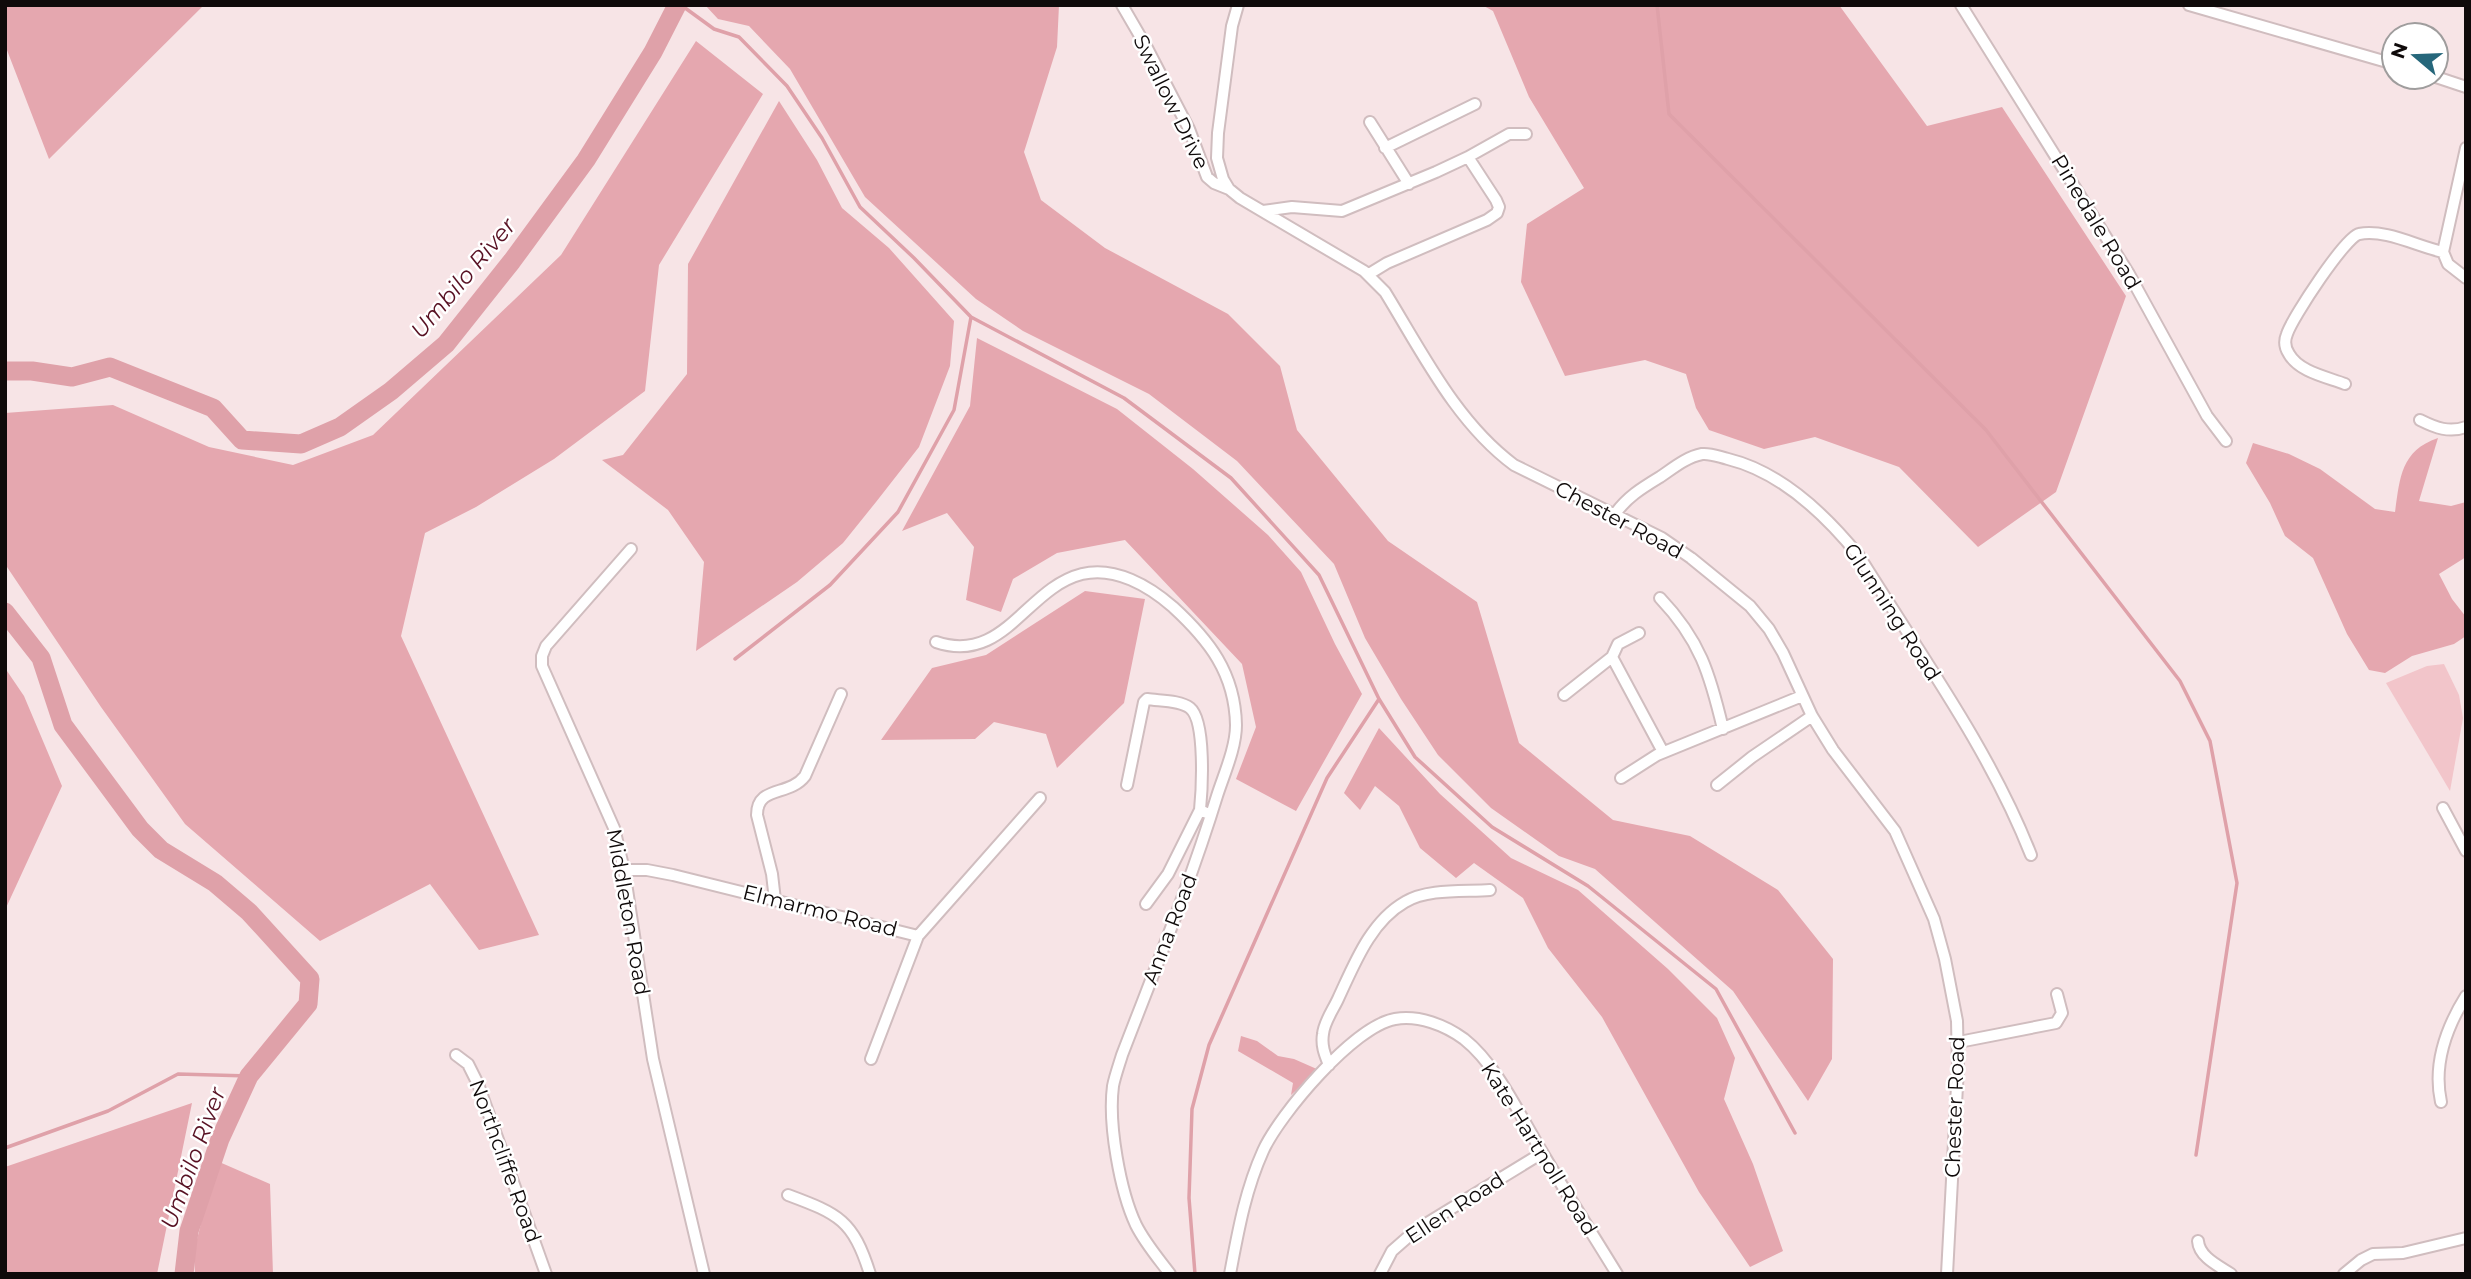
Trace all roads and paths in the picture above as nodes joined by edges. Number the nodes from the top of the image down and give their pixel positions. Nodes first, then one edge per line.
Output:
1 (1122, 5) edge
2 (1238, 5) edge
3 (1961, 5) edge
4 (2189, 5) edge
5 (2380, 60) edge
6 (1475, 104) dead end
7 (1370, 122) dead end
8 (1526, 134) dead end
9 (1385, 148) junction
10 (2466, 148) edge
11 (1468, 157) junction
12 (1409, 184) junction
13 (1229, 189) junction
14 (1263, 211) junction
15 (2443, 252) junction
16 (1368, 274) junction
17 (2466, 278) edge
18 (2345, 384) dead end
19 (2420, 420) dead end
20 (2466, 427) edge
21 (2226, 440) dead end
22 (1615, 514) junction
23 (631, 550) dead end
24 (1660, 598) dead end
25 (1639, 633) dead end
26 (936, 642) dead end
27 (1612, 657) junction
28 (841, 694) dead end
29 (1564, 695) dead end
30 (1802, 696) junction
31 (1812, 716) junction
32 (1723, 729) junction
33 (1663, 752) junction
34 (1620, 778) dead end
35 (1127, 785) dead end
36 (1717, 785) dead end
37 (1040, 799) dead end
38 (2443, 808) dead end
39 (1200, 810) junction
40 (1211, 815) junction
41 (2466, 851) edge
42 (2031, 855) dead end
43 (624, 870) junction
44 (1490, 890) dead end
45 (775, 900) junction
46 (1146, 904) dead end
47 (918, 936) junction
48 (2057, 995) dead end
49 (2466, 996) edge
50 (1959, 1042) junction
51 (456, 1055) dead end
52 (871, 1059) dead end
53 (1329, 1065) junction
54 (2441, 1102) dead end
55 (1542, 1153) junction
56 (788, 1195) dead end
57 (2466, 1238) edge
58 (2198, 1241) dead end
59 (546, 1274) edge
60 (704, 1274) edge
61 (870, 1274) edge
62 (1170, 1274) edge
63 (1230, 1274) edge
64 (1380, 1274) edge
65 (1617, 1274) edge
66 (1947, 1274) edge
67 (2231, 1274) edge
68 (2344, 1274) edge

1 - 13 street, Swallow Drive
2 - 13 street
3 - 21 street, Pinedale Road
4 - 5 street
6 - 9 street
7 - 9 street
8 - 11 street
9 - 12 street
10 - 15 street
11 - 12 street
11 - 16 street
12 - 14 street
13 - 14 street, Chester Road
14 - 16 street, Chester Road
15 - 17 street
15 - 18 street
16 - 22 street, Chester Road
19 - 20 street
22 - 30 street, Chester Road
22 - 42 street, Glunning Road
23 - 43 street, Middleton Road
24 - 32 street
25 - 27 street
26 - 40 street, Anna Road
27 - 29 street
27 - 33 street
28 - 45 street
30 - 31 street, Chester Road
30 - 32 street
31 - 36 street
31 - 50 street, Chester Road
32 - 33 street
33 - 34 street
35 - 39 street
37 - 47 street, Elmarmo Road
38 - 41 street
39 - 40 street
39 - 46 street
40 - 62 street, Anna Road
43 - 45 street, Elmarmo Road
43 - 60 street, Middleton Road
44 - 53 street
45 - 47 street, Elmarmo Road
47 - 52 street
48 - 50 street
49 - 54 street
50 - 66 street, Chester Road
51 - 59 street, Northcliffe Road
53 - 55 street, Kate Hartnoll Road
53 - 63 street, Kate Hartnoll Road
55 - 64 street, Ellen Road
55 - 65 street, Kate Hartnoll Road
56 - 61 street
57 - 68 street
58 - 67 street

